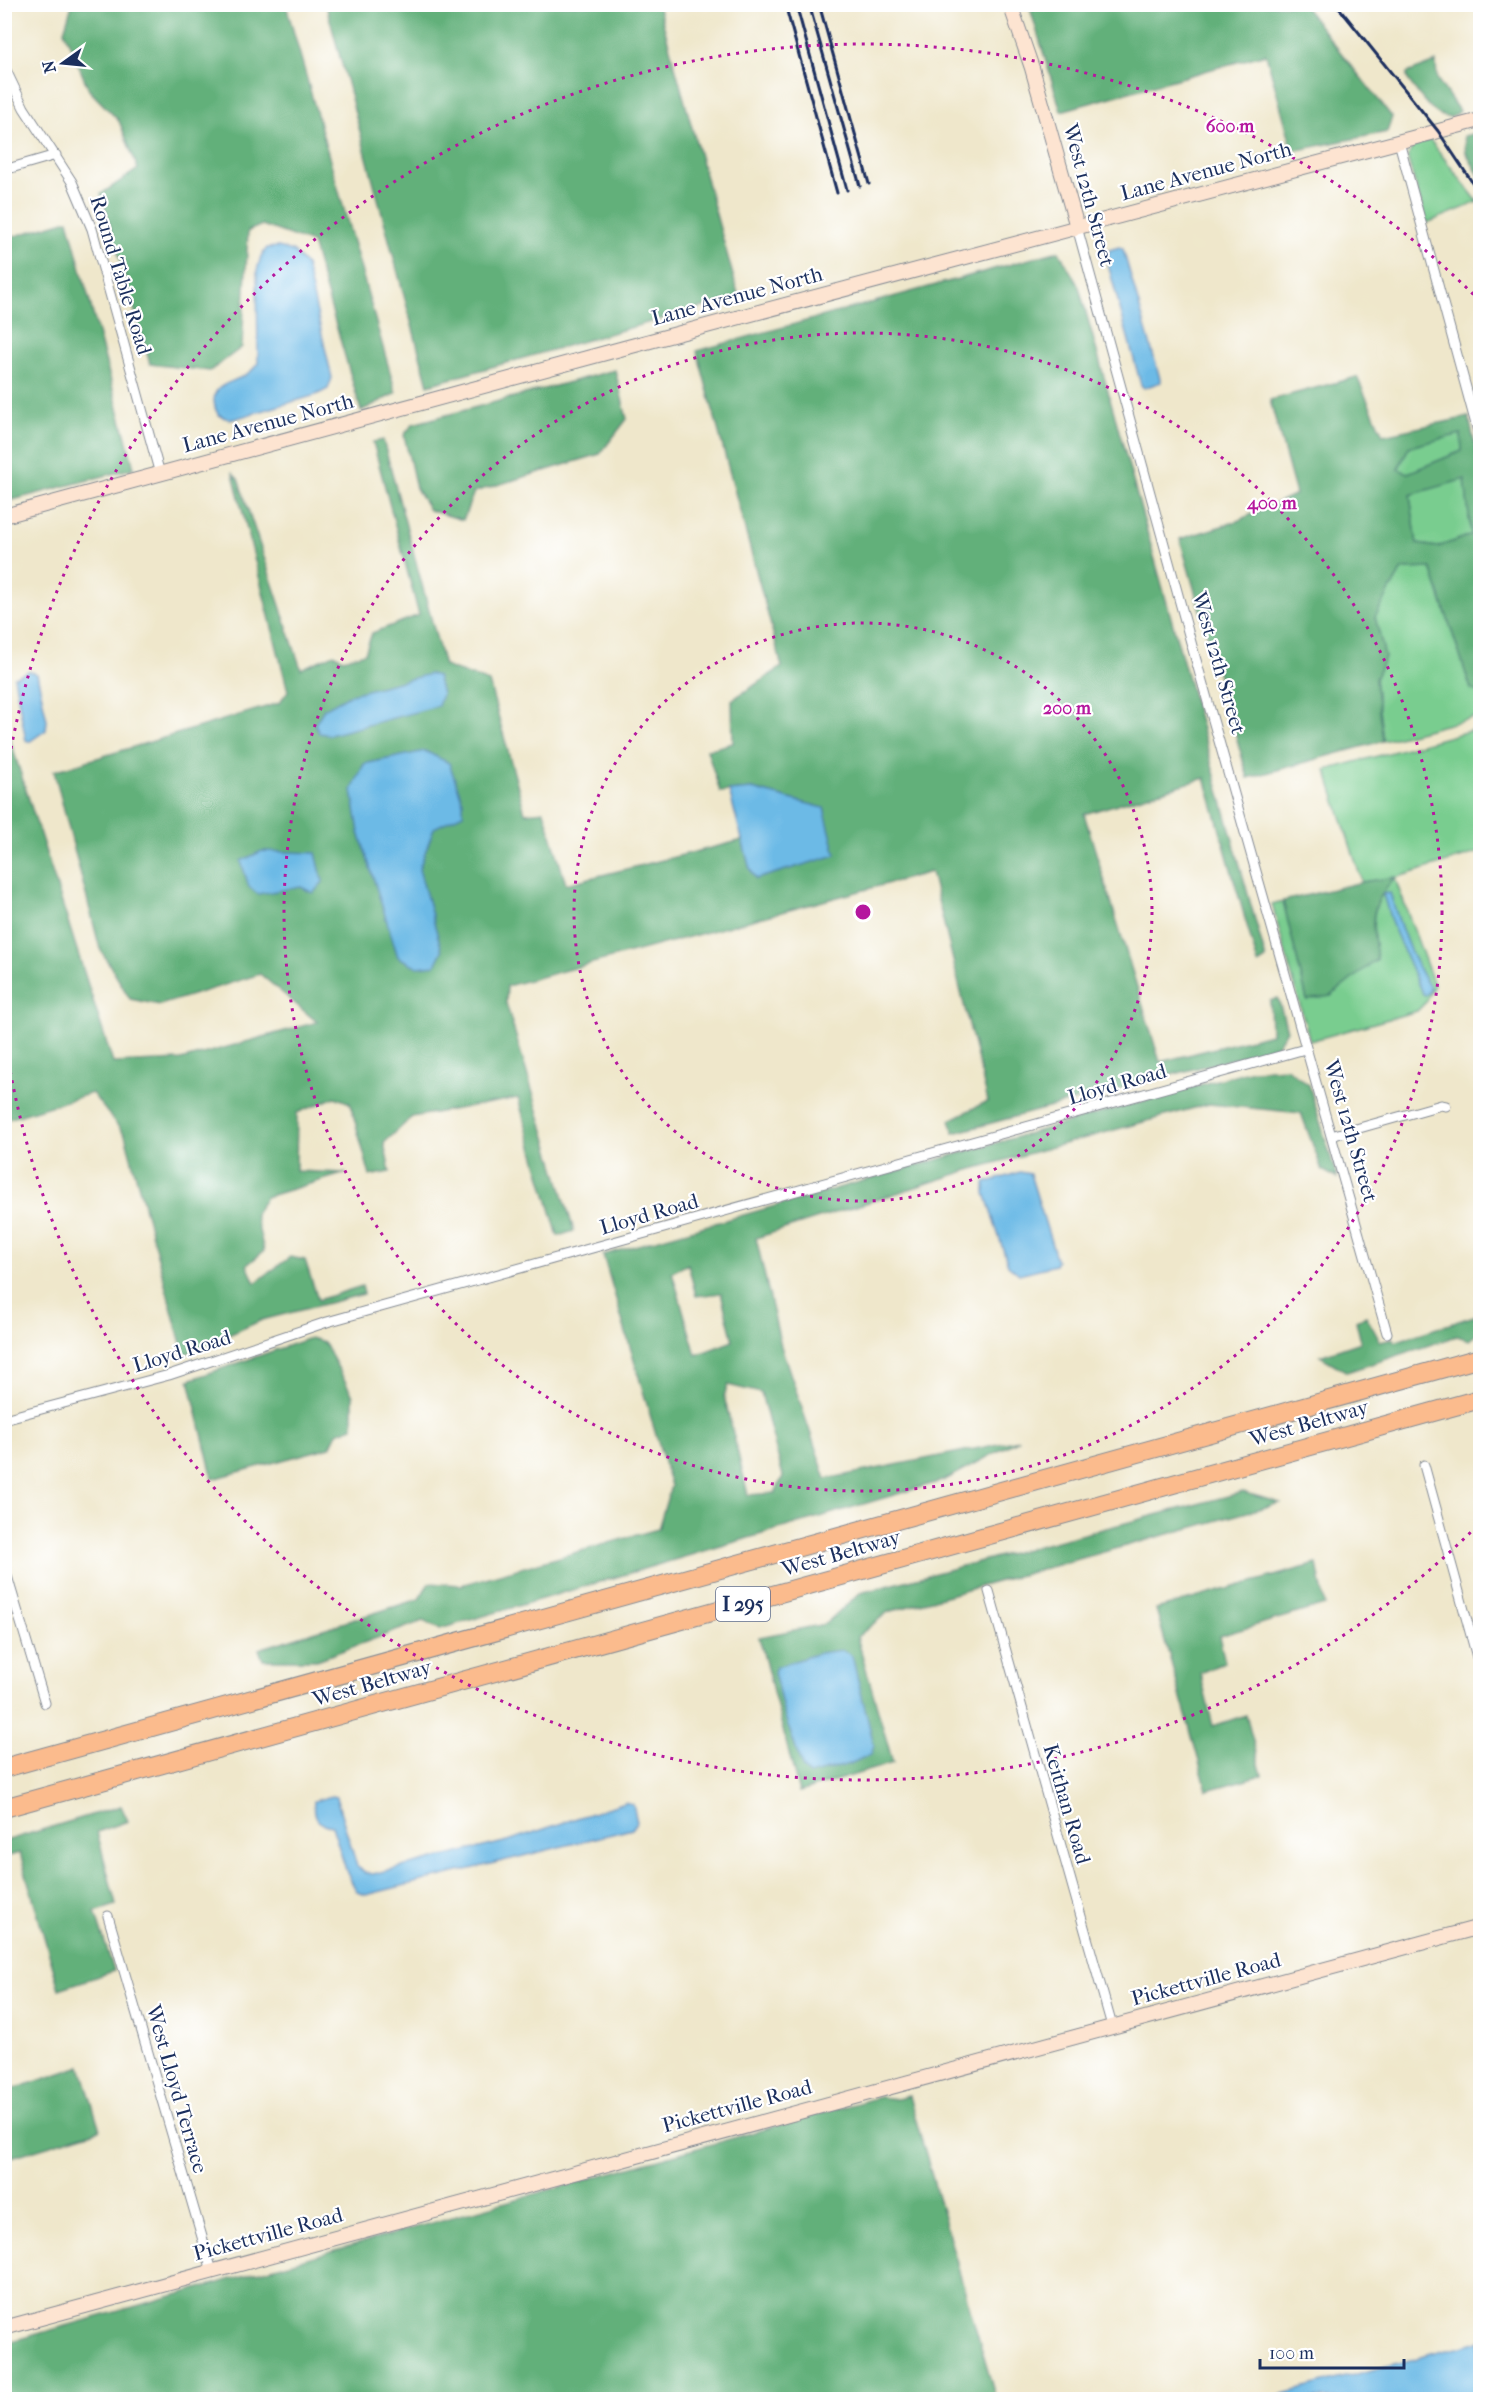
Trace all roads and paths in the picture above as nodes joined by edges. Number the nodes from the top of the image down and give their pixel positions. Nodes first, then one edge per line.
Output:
1 (1010, 4) edge
2 (4, 66) edge
3 (1480, 120) edge
4 (1399, 142) junction
5 (56, 155) junction
6 (4, 170) edge
7 (1077, 227) junction
8 (1480, 439) edge
9 (159, 474) junction
10 (4, 516) edge
11 (1305, 1049) junction
12 (1446, 1106) dead end
13 (1331, 1136) junction
14 (1387, 1334) dead end
15 (1480, 1358) edge
16 (1480, 1399) edge
17 (4, 1419) edge
18 (1424, 1465) dead end
19 (4, 1566) edge
20 (989, 1591) dead end
21 (1480, 1668) edge
22 (45, 1703) dead end
23 (4, 1768) edge
24 (4, 1808) edge
25 (108, 1916) dead end
26 (1480, 1927) edge
27 (1112, 2026) junction
28 (212, 2271) junction
29 (4, 2328) edge

1 - 7 street, West 12th Street
2 - 5 street, Round Table Road
3 - 4 street, Lane Avenue North
4 - 7 street, Lane Avenue North
4 - 8 street
5 - 6 street
5 - 9 street, Round Table Road
7 - 9 street, Lane Avenue North
7 - 11 street, West 12th Street
9 - 10 street, Lane Avenue North
11 - 13 street, West 12th Street
11 - 17 street, Lloyd Road
12 - 13 street
13 - 14 street, West 12th Street
15 - 23 highway, West Beltway / I 295
16 - 24 highway, West Beltway / I 295
18 - 21 street
19 - 22 street
20 - 27 street, Keithan Road
25 - 28 street, West Lloyd Terrace
26 - 27 street, Pickettville Road
27 - 28 street, Pickettville Road
28 - 29 street, Pickettville Road

